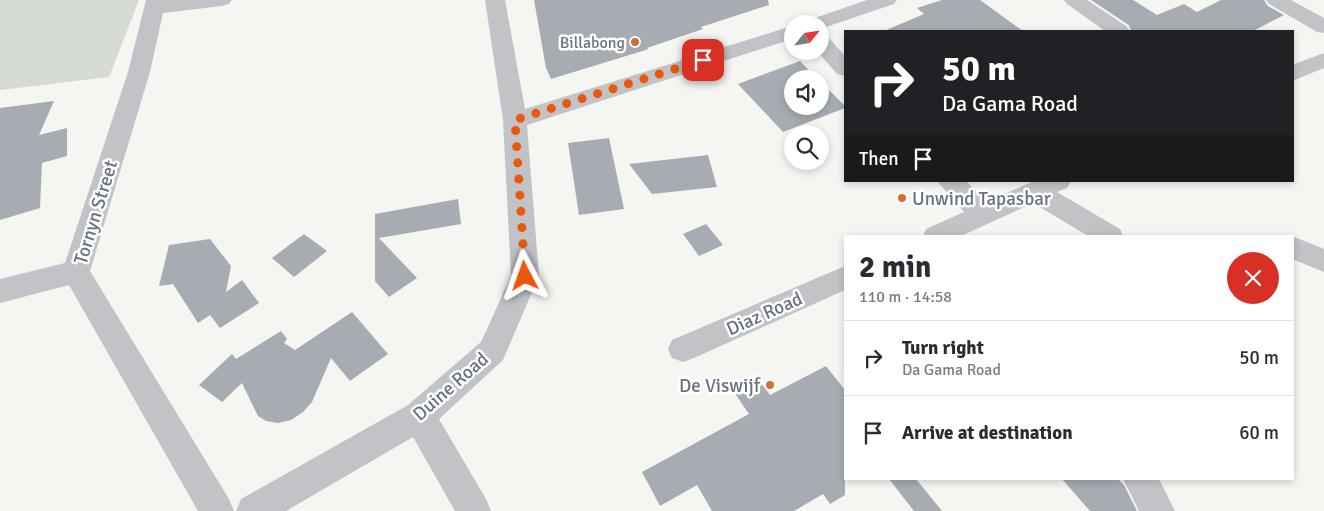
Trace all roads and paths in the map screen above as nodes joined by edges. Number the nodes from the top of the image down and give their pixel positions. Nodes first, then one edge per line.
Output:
1 (222, 0) edge
2 (495, 0) edge
3 (887, 0) edge
4 (1074, 0) edge
5 (1276, 0) edge
6 (154, 4) edge
7 (829, 20) edge
8 (1324, 27) edge
9 (1118, 30) edge
10 (784, 35) edge
11 (829, 51) edge
12 (1324, 60) edge
13 (844, 67) edge
14 (1294, 73) edge
15 (515, 120) junction
16 (951, 182) edge
17 (1046, 186) edge
18 (982, 216) junction
19 (938, 235) edge
20 (1109, 235) edge
21 (1294, 248) edge
22 (1324, 261) edge
23 (76, 272) junction
24 (844, 277) edge
25 (0, 291) edge
26 (683, 349) dead end
27 (419, 416) junction
28 (1141, 480) edge
29 (217, 511) edge
30 (254, 511) edge
31 (474, 511) edge
32 (1158, 511) edge

1 - 6 street
2 - 15 street, Duine Road
3 - 7 street
4 - 9 street
5 - 8 street
6 - 23 street, Tornyn Street
10 - 15 street
11 - 13 street
12 - 14 street
15 - 27 street, Duine Road
16 - 18 street
17 - 18 street
17 - 20 street
18 - 19 street
21 - 22 street
23 - 25 street
23 - 29 street, Tornyn Street
24 - 26 street, Diaz Road
27 - 30 street, Duine Road
27 - 31 street
28 - 32 street

